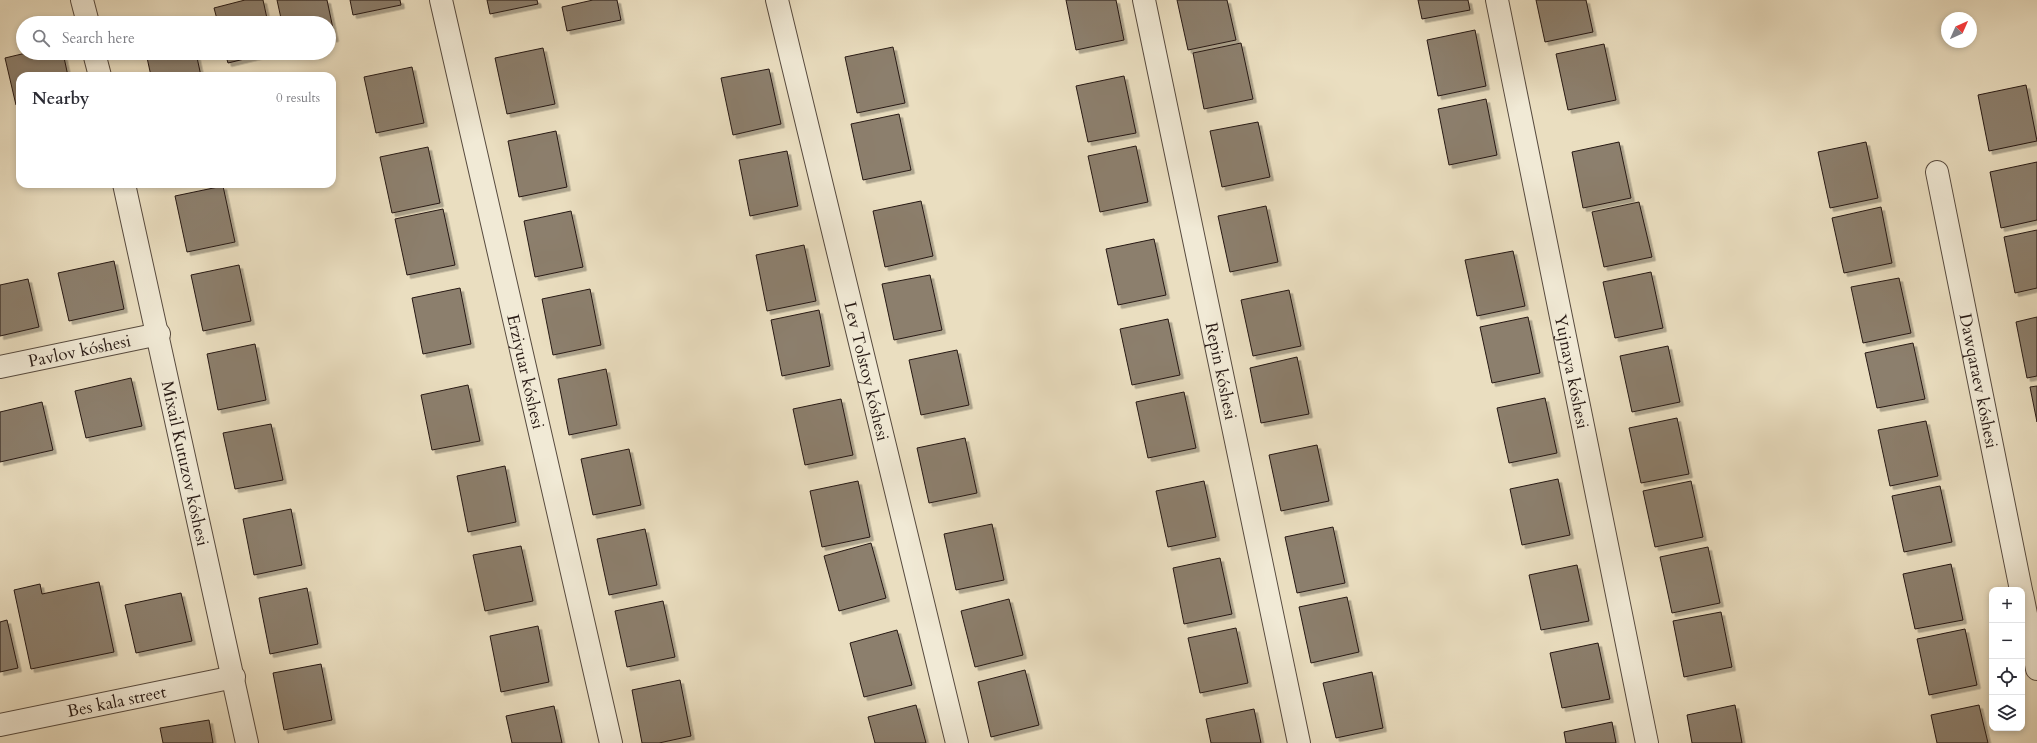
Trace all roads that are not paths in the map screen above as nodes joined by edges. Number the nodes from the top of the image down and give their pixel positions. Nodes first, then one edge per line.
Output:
1 (82, 0) edge
2 (441, 0) edge
3 (777, 0) edge
4 (1144, 0) edge
5 (1497, 0) edge
6 (86, 16) edge
7 (96, 60) edge
8 (99, 72) edge
9 (1937, 172) dead end
10 (125, 188) edge
11 (159, 334) junction
12 (0, 368) edge
13 (2020, 587) edge
14 (2025, 609) edge
15 (2037, 669) edge
16 (234, 677) junction
17 (0, 725) edge
18 (247, 743) edge
19 (611, 743) edge
20 (957, 743) edge
21 (1299, 743) edge
22 (1647, 743) edge

1 - 6 street
2 - 19 street, Erziyuar kóshesi
3 - 20 street, Lev Tolstoy kóshesi
4 - 21 street, Repin kóshesi
5 - 22 street, Yujnaya kóshesi
7 - 8 street
9 - 13 street, Dawqaraev kóshesi
10 - 11 street, Mixail Kutuzov kóshesi
11 - 12 street, Pavlov kóshesi
11 - 16 street, Mixail Kutuzov kóshesi
14 - 15 street
16 - 17 street, Bes kala street
16 - 18 street, Mixail Kutuzov kóshesi

